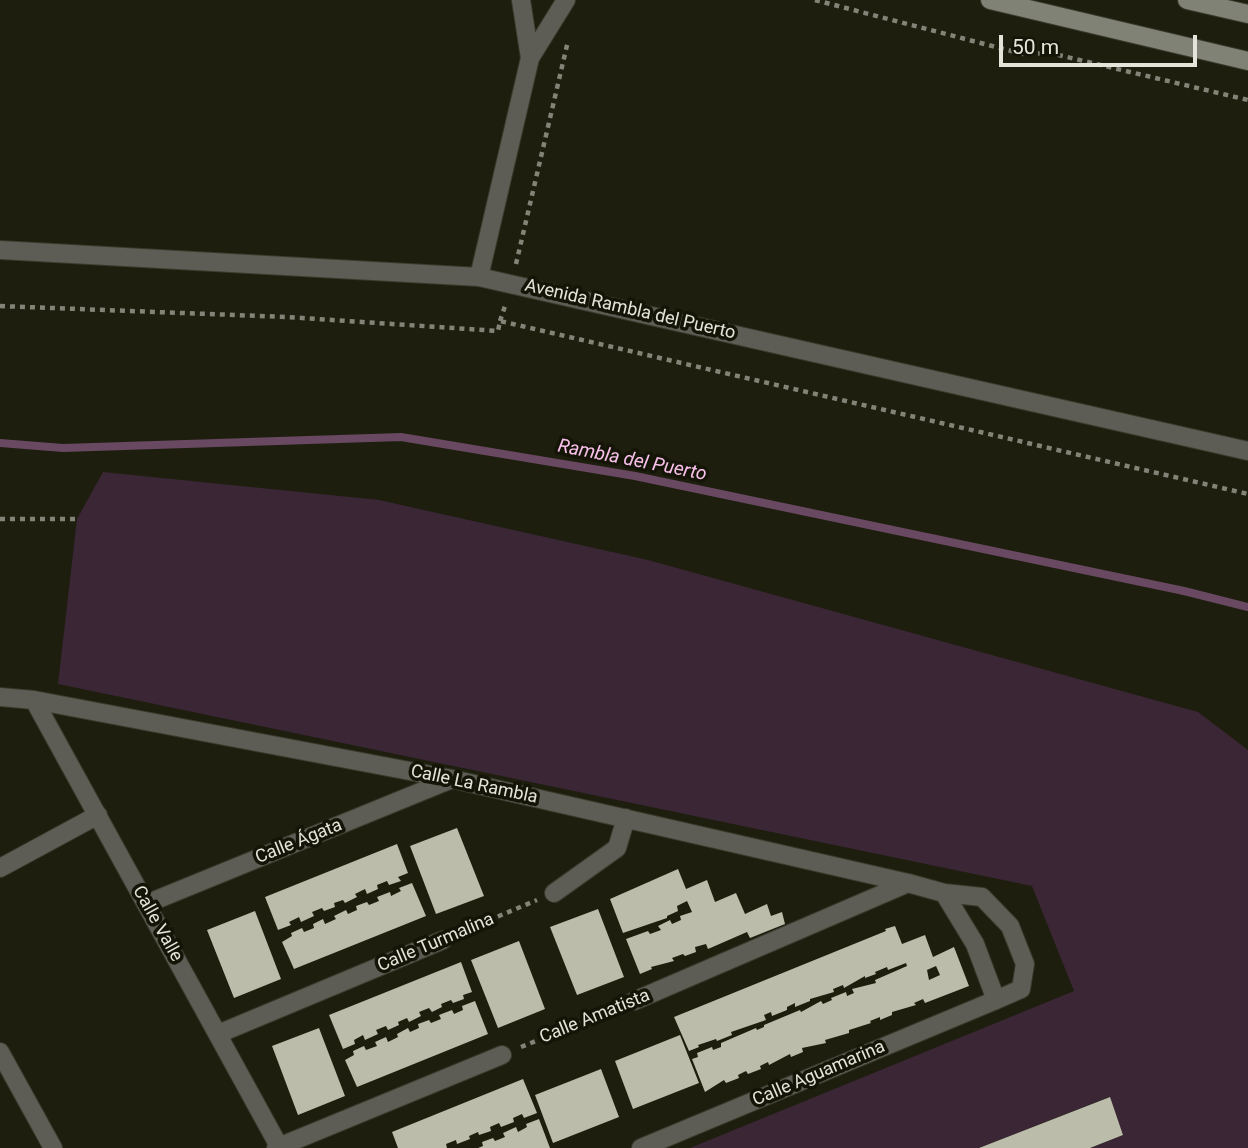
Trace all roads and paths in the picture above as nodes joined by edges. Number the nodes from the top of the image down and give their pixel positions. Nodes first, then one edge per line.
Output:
1 (521, 0) edge
2 (566, 0) edge
3 (815, 0) edge
4 (990, 0) edge
5 (1187, 0) edge
6 (1248, 14) edge
7 (570, 31) dead end
8 (530, 58) junction
9 (1248, 61) edge
10 (1248, 100) edge
11 (0, 250) edge
12 (478, 277) junction
13 (512, 283) junction
14 (0, 306) edge
15 (500, 321) junction
16 (1248, 451) edge
17 (1248, 494) edge
18 (0, 519) edge
19 (77, 519) dead end
20 (0, 696) edge
21 (34, 700) junction
22 (452, 779) junction
23 (98, 815) junction
24 (625, 818) junction
25 (0, 868) edge
26 (908, 883) junction
27 (554, 893) joint
28 (944, 893) junction
29 (146, 904) junction
30 (443, 940) joint
31 (996, 1000) junction
32 (634, 1001) joint
33 (218, 1034) junction
34 (0, 1052) edge
35 (502, 1055) joint
36 (278, 1147) edge
37 (53, 1148) edge
38 (641, 1148) edge

1 - 8 street
2 - 8 street
3 - 10 path
4 - 9 street
5 - 6 street
7 - 13 path
8 - 12 street
11 - 12 street, Avenida Rambla del Puerto
12 - 13 street, Avenida Rambla del Puerto
13 - 15 path
13 - 16 street, Avenida Rambla del Puerto
14 - 15 path
15 - 17 path
18 - 19 path
20 - 21 street, Calle La Rambla
21 - 22 street, Calle La Rambla
21 - 23 street, Calle Valle
22 - 24 street, Calle La Rambla
22 - 29 street, Calle Ágata
23 - 25 street
23 - 29 street, Calle Valle
24 - 26 street, Calle La Rambla
24 - 27 street
26 - 28 street, Calle La Rambla
26 - 32 street, Calle Amatista
27 - 30 path, Calle Turmalina
28 - 31 street
28 - 31 street, Calle La Rambla
29 - 33 street, Calle Valle
30 - 33 street, Calle Turmalina
31 - 38 street, Calle Aguamarina
32 - 35 path, Calle Amatista
33 - 36 street, Calle Valle
34 - 37 street
35 - 36 street

